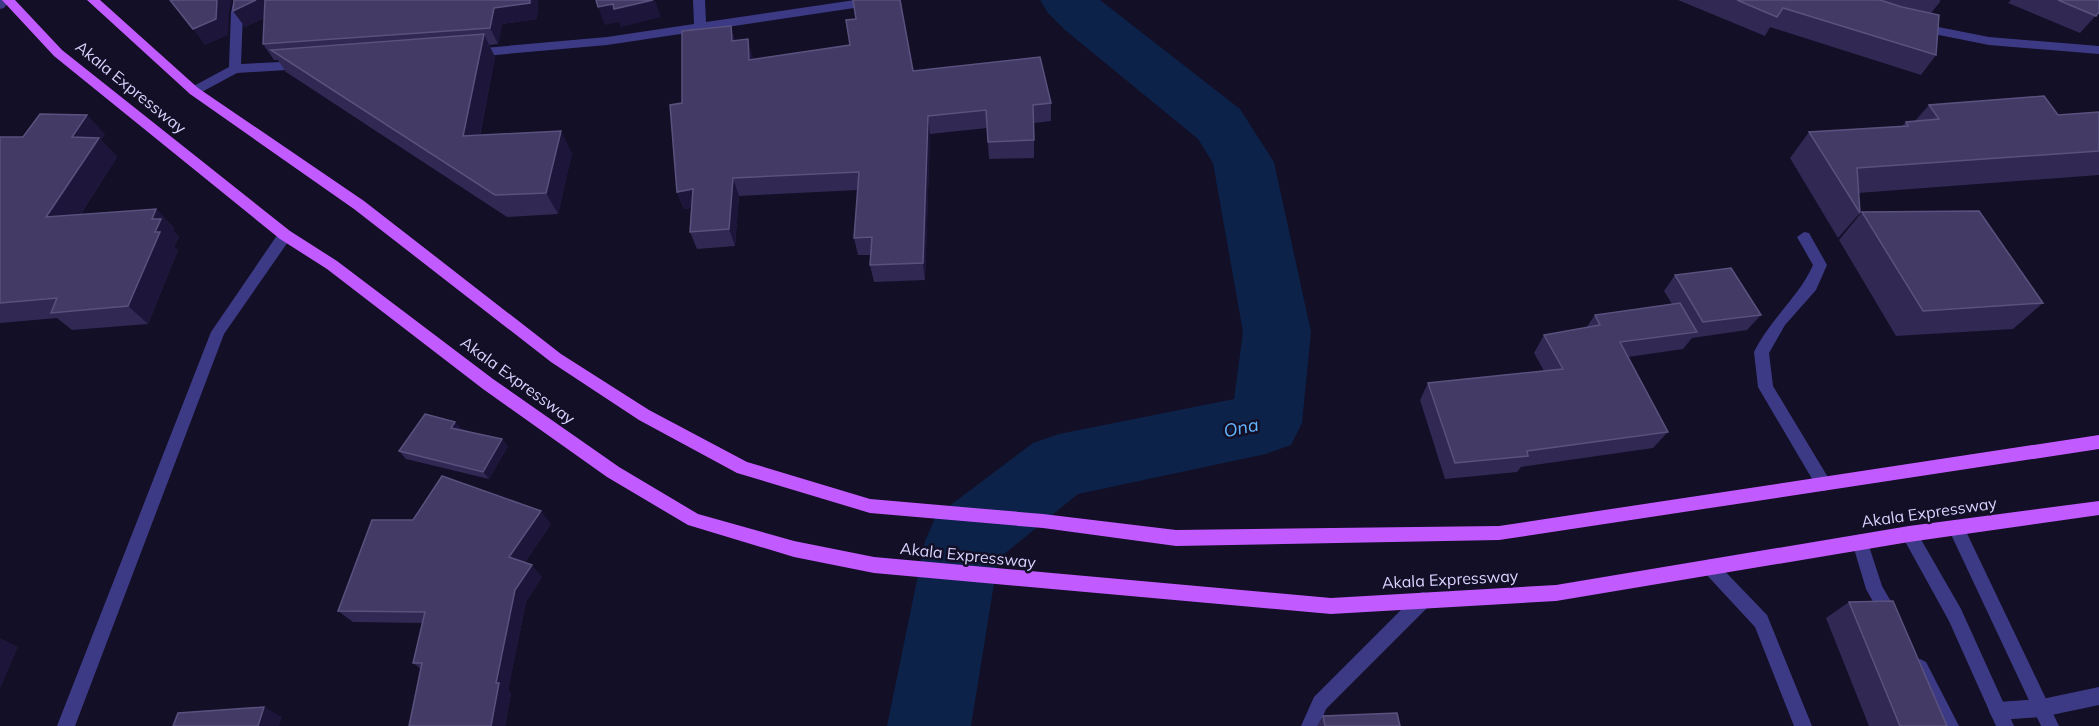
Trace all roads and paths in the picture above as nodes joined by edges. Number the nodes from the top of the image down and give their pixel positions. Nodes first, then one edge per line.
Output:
1 (6, 0) edge
2 (93, 0) edge
3 (240, 0) edge
4 (699, 0) edge
5 (881, 0) edge
6 (0, 5) edge
7 (1910, 25) edge
8 (700, 27) junction
9 (2099, 50) edge
10 (458, 54) edge
11 (318, 64) edge
12 (235, 69) junction
13 (194, 91) junction
14 (285, 235) junction
15 (1804, 237) dead end
16 (2099, 442) edge
17 (1824, 484) junction
18 (2099, 508) edge
19 (1956, 528) junction
20 (1909, 534) junction
21 (1860, 542) junction
22 (1710, 567) junction
23 (1423, 600) junction
24 (2099, 696) edge
25 (2042, 708) junction
26 (2002, 719) edge
27 (66, 726) edge
28 (1310, 726) edge
29 (1803, 726) edge
30 (1950, 726) edge
31 (2050, 726) edge

1 - 6 street
1 - 14 main road, Akala Expressway
2 - 13 main road
3 - 12 street
4 - 8 street
5 - 8 street
7 - 9 street
8 - 10 street
11 - 12 street
12 - 13 street
13 - 17 main road
14 - 23 main road, Akala Expressway
14 - 27 street
15 - 17 street
16 - 17 main road
18 - 19 main road, Akala Expressway
19 - 20 main road, Akala Expressway
19 - 25 street
20 - 21 main road, Akala Expressway
20 - 26 street
21 - 22 main road, Akala Expressway
21 - 30 street
22 - 23 main road, Akala Expressway
22 - 29 street
23 - 28 street
24 - 25 street
25 - 26 street
25 - 31 street

